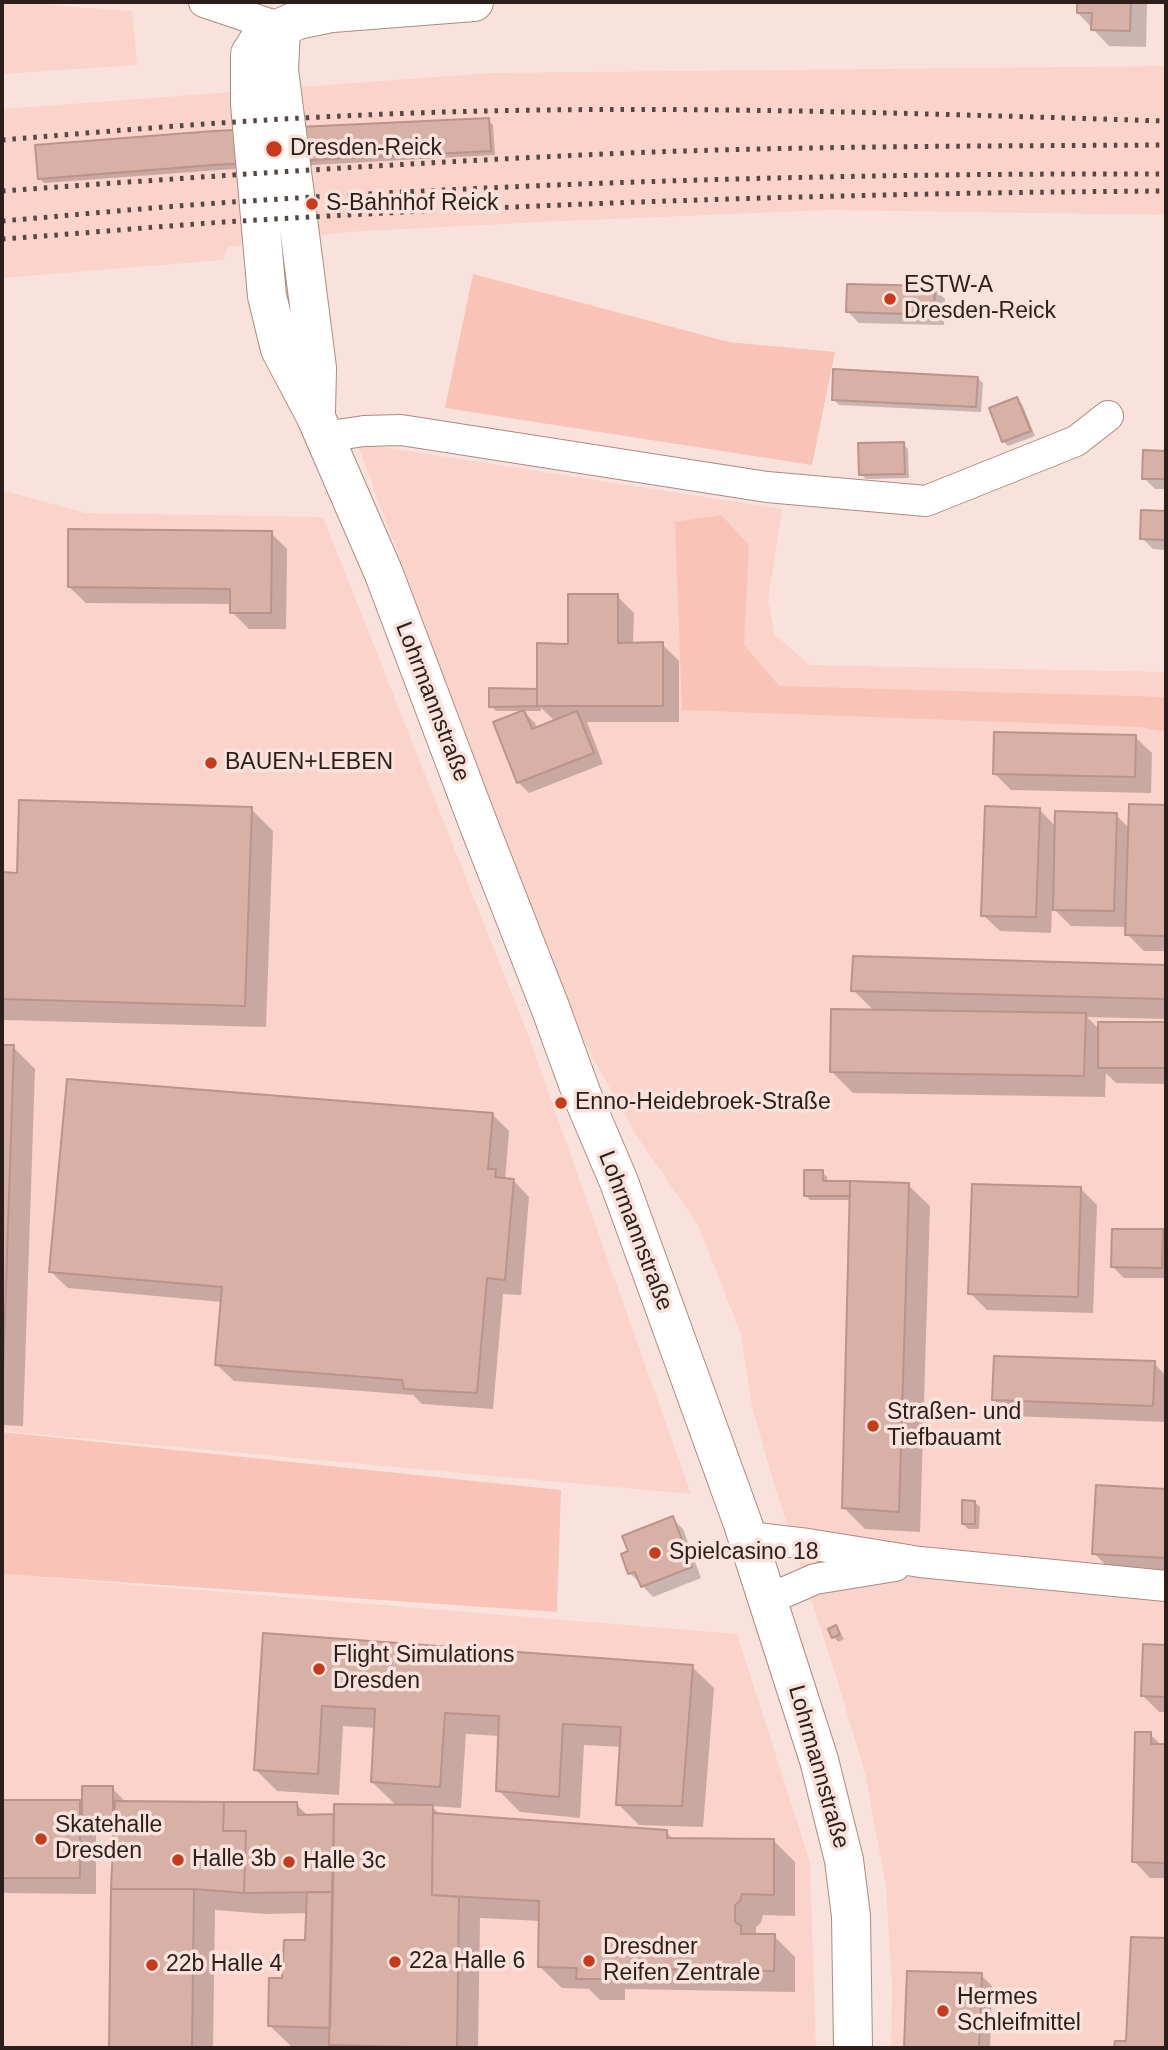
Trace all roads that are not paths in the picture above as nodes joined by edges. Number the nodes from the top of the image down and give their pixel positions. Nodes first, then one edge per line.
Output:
1 (204, 2) edge
2 (474, 2) edge
3 (281, 28) junction
4 (1108, 416) dead end
5 (320, 426) junction
6 (748, 1537) junction
7 (920, 1562) junction
8 (1166, 1586) edge
9 (767, 1600) junction
10 (853, 2048) edge

1 - 3 street
2 - 3 street, Lohrmannstraße
3 - 5 street, Lohrmannstraße
4 - 5 street
5 - 6 street, Lohrmannstraße
6 - 7 street
6 - 9 street, Lohrmannstraße
7 - 8 street
7 - 9 street
9 - 10 street, Lohrmannstraße

